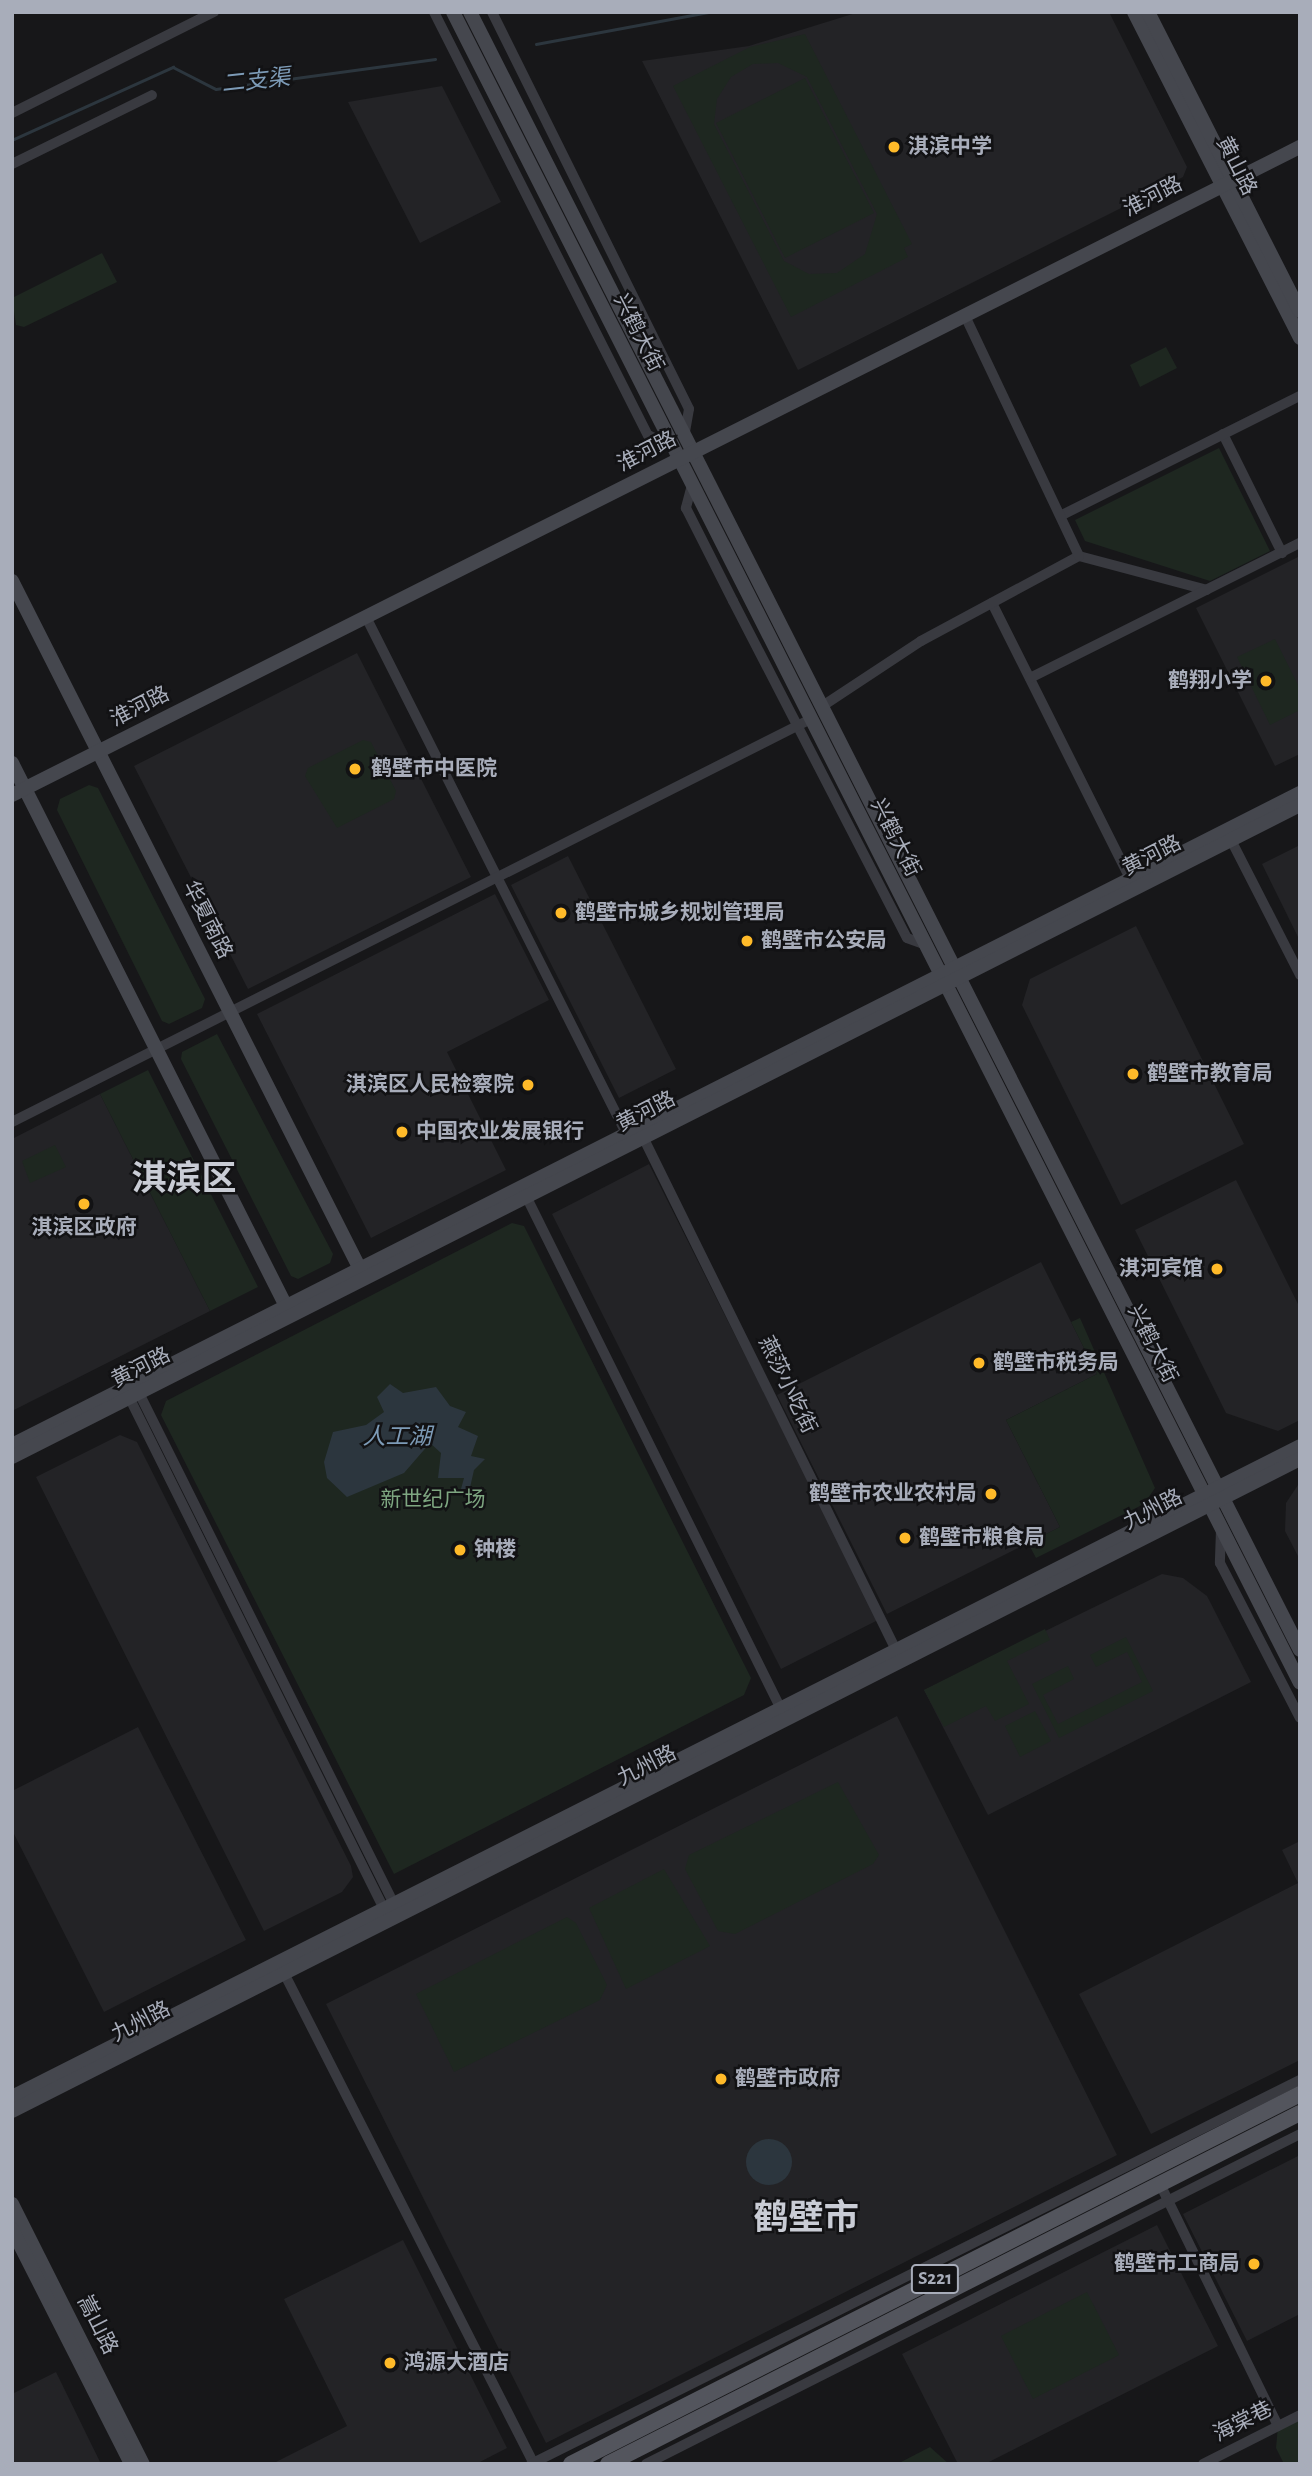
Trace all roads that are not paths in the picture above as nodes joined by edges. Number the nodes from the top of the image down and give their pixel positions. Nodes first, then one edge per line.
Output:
1 (214, 12) edge
2 (434, 12) edge
3 (453, 12) edge
4 (470, 12) edge
5 (492, 12) edge
6 (1134, 12) edge
7 (1148, 12) edge
8 (152, 95) dead end
9 (12, 113) edge
10 (1300, 147) edge
11 (12, 164) edge
12 (1228, 183) junction
13 (1300, 312) edge
14 (965, 316) junction
15 (1300, 338) edge
16 (1300, 396) edge
17 (1223, 434) junction
18 (682, 449) junction
19 (692, 485) junction
20 (1062, 515) junction
21 (1300, 544) edge
22 (1282, 552) junction
23 (1079, 556) junction
24 (12, 581) edge
25 (1207, 590) junction
26 (992, 603) junction
27 (366, 617) junction
28 (1030, 678) junction
29 (821, 707) junction
30 (811, 719) junction
31 (796, 726) junction
32 (99, 752) junction
33 (12, 763) edge
34 (19, 792) edge
35 (1300, 793) edge
36 (1300, 805) edge
37 (1231, 840) junction
38 (497, 877) junction
39 (1130, 879) junction
40 (926, 945) junction
41 (1300, 975) edge
42 (949, 976) junction
43 (230, 1012) junction
44 (156, 1049) junction
45 (12, 1122) edge
46 (626, 1133) junction
47 (643, 1137) junction
48 (523, 1191) junction
49 (362, 1273) junction
50 (288, 1311) junction
51 (134, 1395) junction
52 (12, 1444) edge
53 (1300, 1446) edge
54 (12, 1457) edge
55 (1300, 1460) edge
56 (1214, 1496) junction
57 (1222, 1527) junction
58 (896, 1650) junction
59 (1300, 1650) edge
60 (1300, 1684) edge
61 (780, 1709) junction
62 (1300, 1718) edge
63 (389, 1907) junction
64 (284, 1973) junction
65 (1300, 2080) edge
66 (1300, 2094) edge
67 (12, 2097) edge
68 (12, 2110) edge
69 (1300, 2113) edge
70 (1300, 2134) edge
71 (1160, 2184) junction
72 (1168, 2200) junction
73 (12, 2204) edge
74 (12, 2229) edge
75 (1300, 2415) edge
76 (1278, 2426) junction
77 (533, 2463) edge
78 (131, 2464) edge
79 (143, 2464) edge
80 (571, 2464) edge
81 (608, 2464) edge
82 (646, 2464) edge
83 (1203, 2464) edge

1 - 9 street
2 - 18 street
3 - 18 street, 兴鹤大街
4 - 18 street, 兴鹤大街
5 - 18 street
6 - 12 street, 黄山路
7 - 12 street, 黄山路
8 - 11 street
10 - 12 street, 淮河路
12 - 13 street, 黄山路
12 - 14 street, 淮河路
12 - 15 street, 黄山路
14 - 18 street, 淮河路
14 - 20 street
16 - 17 street
17 - 20 street
17 - 22 street
18 - 19 street, 兴鹤大街
18 - 27 street, 淮河路
18 - 29 street, 兴鹤大街
19 - 30 street, 兴鹤大街
19 - 31 street
20 - 23 street
21 - 22 street
22 - 25 street
23 - 25 street
23 - 26 street
24 - 32 street, 华夏南路
25 - 28 street
26 - 28 street
26 - 29 street
27 - 32 street, 淮河路
27 - 38 street
28 - 39 street
29 - 42 street, 兴鹤大街
30 - 31 street
30 - 40 street, 兴鹤大街
31 - 38 street
31 - 40 street
32 - 34 street, 淮河路
32 - 43 street, 华夏南路
33 - 34 street
34 - 44 street
35 - 39 street, 黄河路
36 - 37 street, 黄河路
37 - 41 street
37 - 42 street, 黄河路
38 - 43 street
38 - 46 street
39 - 42 street, 黄河路
40 - 42 street, 兴鹤大街
42 - 46 street, 黄河路
42 - 47 street, 黄河路
42 - 56 street, 兴鹤大街
43 - 44 street
43 - 49 street, 华夏南路
44 - 45 street
44 - 50 street
46 - 48 street, 黄河路
47 - 48 street, 黄河路
47 - 58 street, 燕莎小吃街
48 - 49 street, 黄河路
48 - 61 street
49 - 50 street, 黄河路
50 - 51 street, 黄河路
50 - 52 street, 黄河路
51 - 54 street, 黄河路
51 - 63 street
53 - 56 street, 九州路
55 - 56 street, 九州路
56 - 57 street, 兴鹤大街
56 - 58 street, 九州路
56 - 59 street, 兴鹤大街
56 - 64 street, 九州路
57 - 60 street, 兴鹤大街
57 - 62 street
58 - 61 street, 九州路
61 - 63 street, 九州路
63 - 67 street, 九州路
64 - 68 street, 九州路
64 - 77 street
65 - 77 street
66 - 80 main road, S221
69 - 71 main road, S221
70 - 72 street
71 - 72 street
71 - 81 main road, S221
72 - 76 street
72 - 82 street
73 - 79 street, 嵩山路
74 - 78 street, 嵩山路
75 - 76 street, 海棠巷
76 - 83 street, 海棠巷

